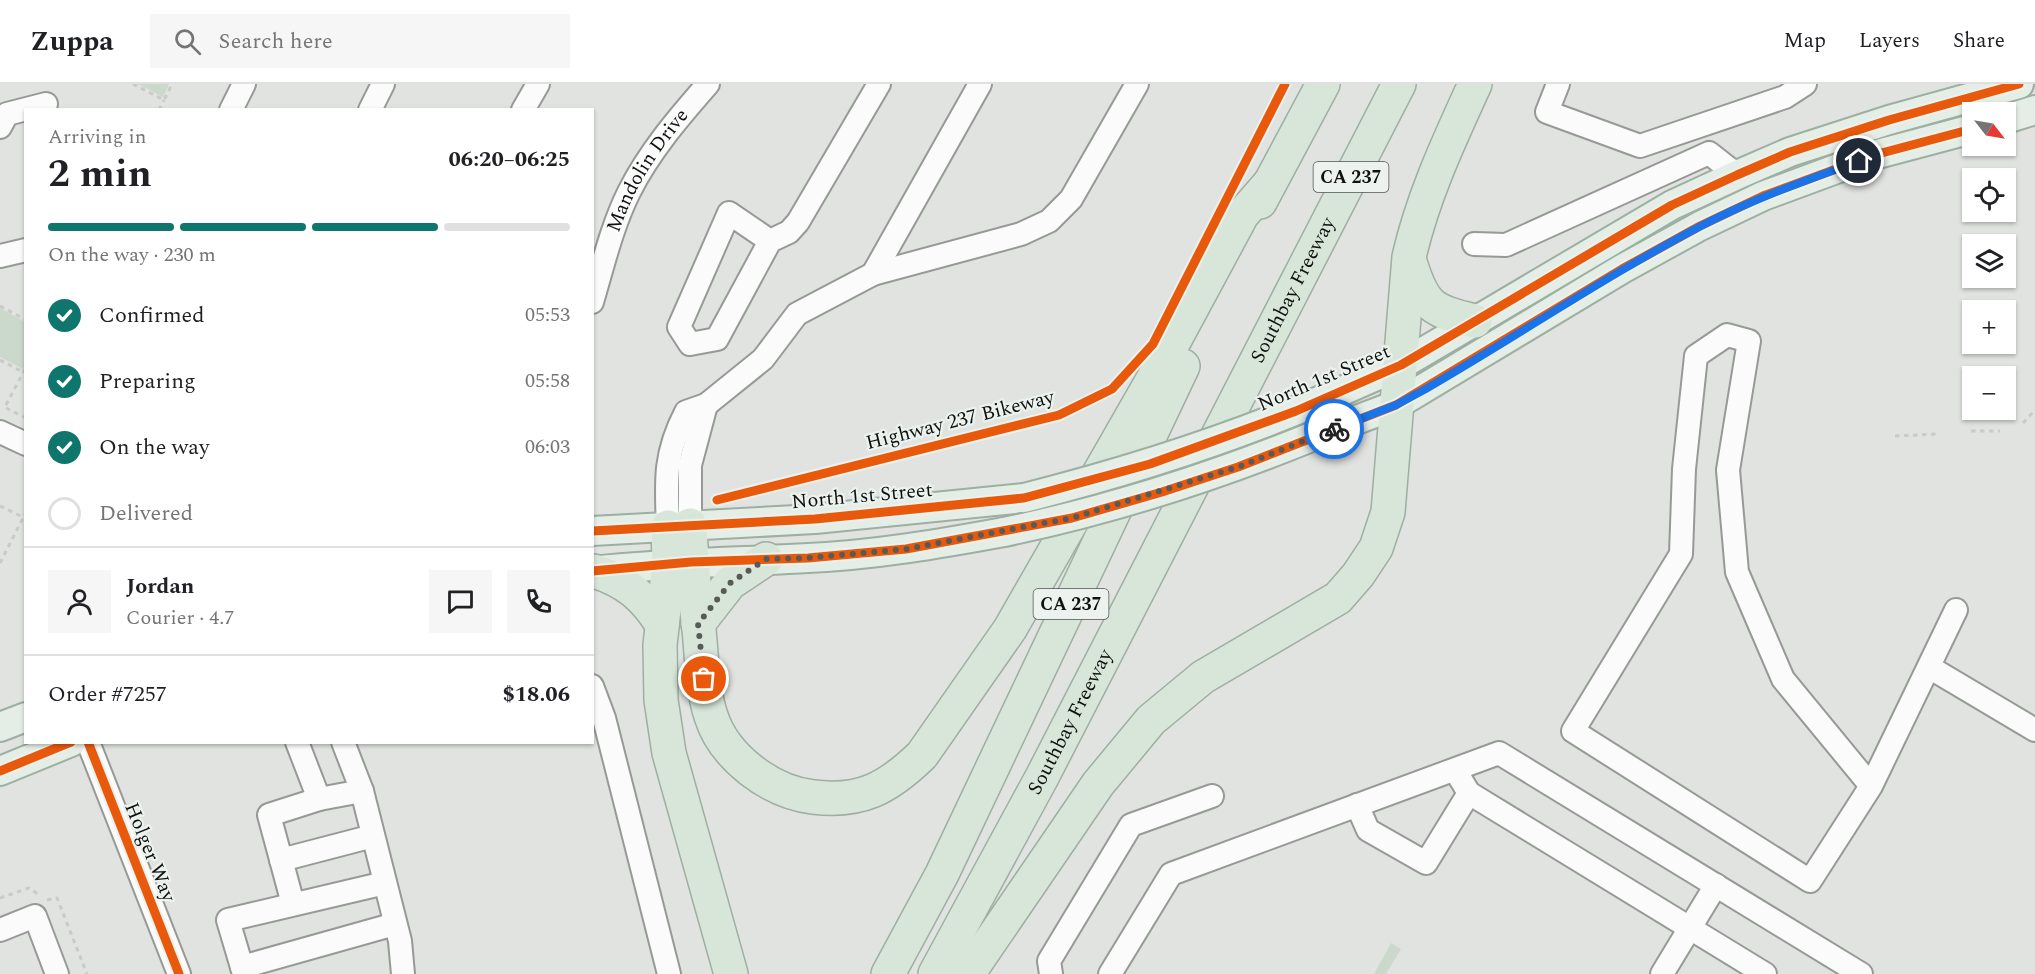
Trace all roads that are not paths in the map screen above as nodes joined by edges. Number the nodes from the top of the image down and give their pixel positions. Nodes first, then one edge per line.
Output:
1 (244, 84) edge
2 (383, 84) edge
3 (538, 84) edge
4 (708, 84) edge
5 (879, 84) edge
6 (980, 84) edge
7 (1137, 84) edge
8 (1323, 84) edge
9 (1400, 84) edge
10 (1475, 84) edge
11 (1558, 84) edge
12 (1805, 84) edge
13 (2016, 84) edge
14 (47, 99) edge
15 (232, 108) edge
16 (371, 108) edge
17 (525, 108) edge
18 (2021, 114) edge
19 (0, 127) edge
20 (1962, 132) edge
21 (1737, 175) junction
22 (1269, 184) junction
23 (770, 241) junction
24 (1474, 244) dead end
25 (24, 250) edge
26 (0, 256) edge
27 (1409, 257) junction
28 (873, 274) junction
29 (594, 295) edge
30 (1475, 321) junction
31 (1401, 365) junction
32 (1396, 405) junction
33 (0, 432) edge
34 (24, 443) edge
35 (679, 526) junction
36 (594, 531) edge
37 (766, 559) junction
38 (680, 563) junction
39 (594, 571) edge
40 (594, 571) edge
41 (1956, 610) dead end
42 (698, 624) junction
43 (663, 626) junction
44 (1929, 667) junction
45 (594, 691) edge
46 (24, 718) edge
47 (0, 727) edge
48 (2035, 730) edge
49 (66, 744) edge
50 (89, 744) edge
51 (298, 744) edge
52 (344, 744) edge
53 (1455, 770) junction
54 (0, 771) edge
55 (1871, 786) junction
56 (362, 791) junction
57 (1469, 793) junction
58 (1212, 796) dead end
59 (319, 799) junction
60 (1358, 805) junction
61 (373, 836) junction
62 (281, 860) junction
63 (385, 884) junction
64 (1716, 885) junction
65 (293, 904) junction
66 (395, 924) junction
67 (1690, 929) junction
68 (0, 930) edge
69 (243, 971) edge
70 (57, 974) edge
71 (179, 974) edge
72 (403, 974) edge
73 (669, 974) edge
74 (731, 974) edge
75 (888, 974) edge
76 (935, 974) edge
77 (968, 974) edge
78 (1051, 974) edge
79 (1110, 974) edge
80 (1662, 974) edge
81 (1766, 974) edge
82 (1861, 974) edge

1 - 15 street
2 - 16 street
3 - 17 street
4 - 29 street, Mandolin Drive
5 - 23 street
6 - 28 street
7 - 28 street
8 - 22 highway, CA 237
9 - 76 highway, Southbay Freeway / CA 237
10 - 27 highway
11 - 12 street
13 - 18 street
13 - 21 main road, North 1st Street
14 - 19 street
20 - 32 main road
21 - 24 street
21 - 30 main road, North 1st Street
22 - 42 highway
22 - 75 highway, CA 237
23 - 23 street
25 - 26 street
27 - 30 highway
27 - 31 highway
28 - 35 street
30 - 31 main road, North 1st Street
31 - 32 highway
31 - 35 main road, North 1st Street, bridge
32 - 37 main road, bridge
32 - 77 highway
33 - 34 street
35 - 36 main road, North 1st Street
35 - 38 highway
37 - 38 main road
37 - 42 highway
38 - 39 main road
38 - 42 highway
38 - 43 highway
40 - 43 highway
41 - 44 street
43 - 74 highway
44 - 48 street
44 - 55 street
45 - 73 street
46 - 47 main road
49 - 54 main road
50 - 71 street, Holger Way
51 - 59 street
52 - 56 street
53 - 57 street
53 - 60 street
53 - 64 street
55 - 55 street
56 - 59 street
56 - 61 street
57 - 60 street
57 - 67 street
58 - 78 street
59 - 62 street
60 - 79 street
61 - 62 street
61 - 63 street
62 - 65 street
63 - 65 street
63 - 66 street
64 - 67 street
64 - 82 street
65 - 69 street
66 - 69 street
66 - 72 street
67 - 80 street
67 - 81 street
68 - 70 street

